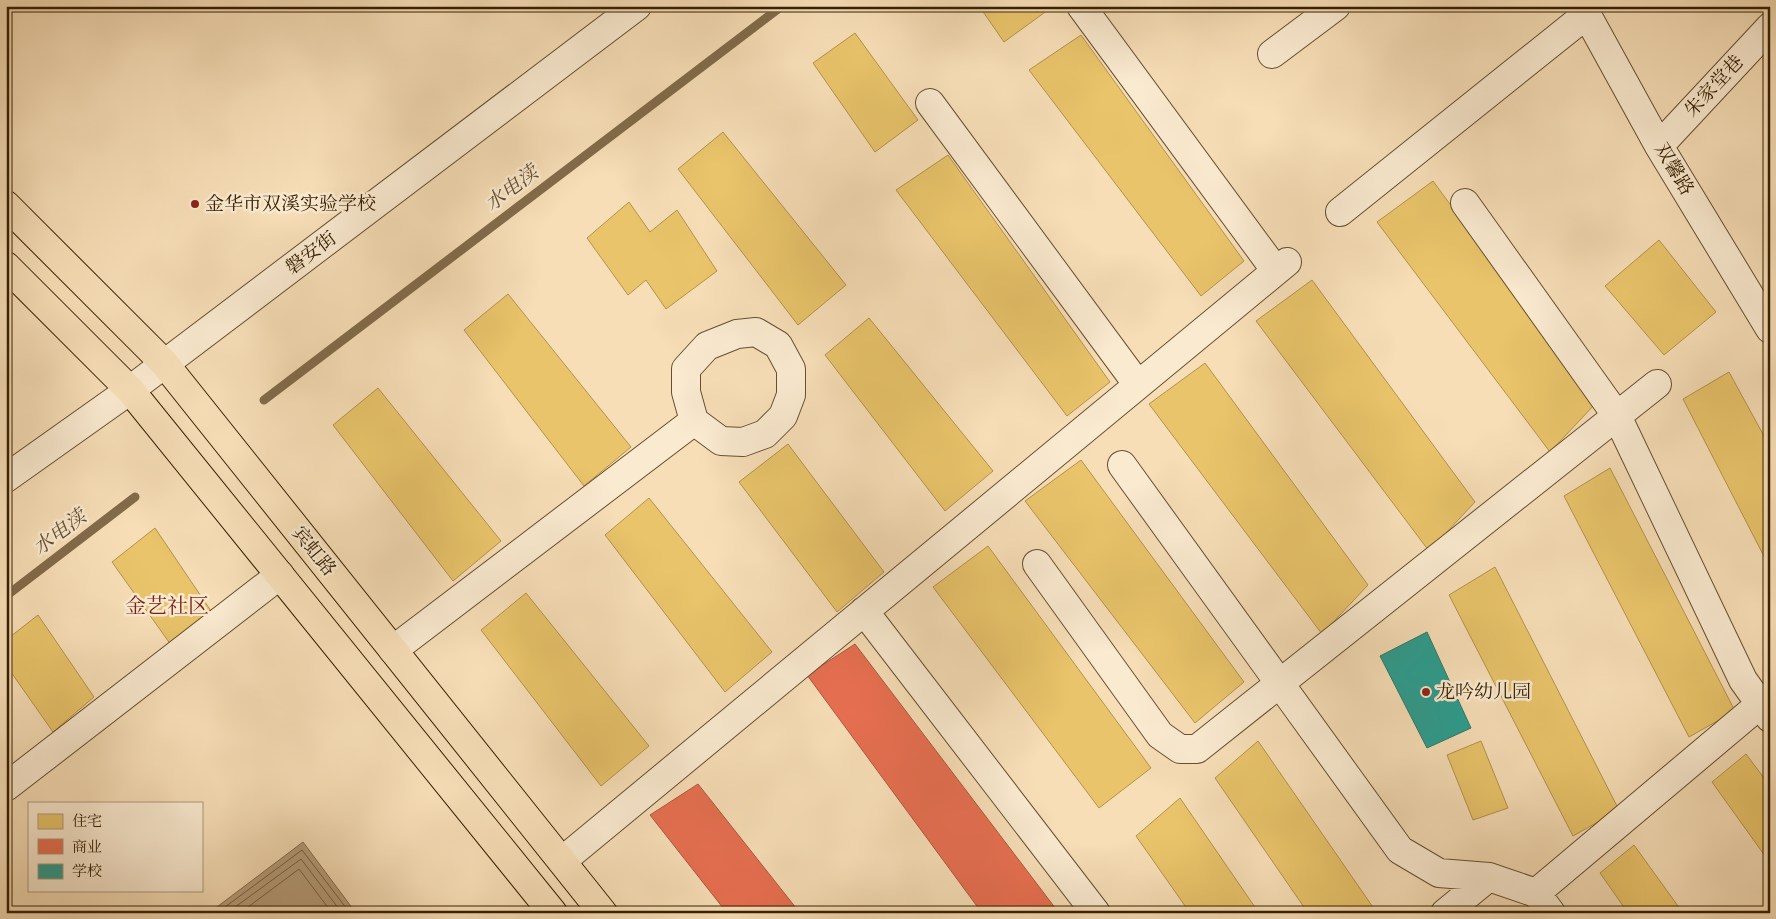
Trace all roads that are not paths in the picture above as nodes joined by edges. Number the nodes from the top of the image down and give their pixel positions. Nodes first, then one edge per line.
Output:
1 (637, 6) edge
2 (1081, 6) edge
3 (1336, 6) edge
4 (1584, 10) edge
5 (1770, 27) edge
6 (1272, 54) dead end
7 (930, 103) dead end
8 (1659, 146) junction
9 (1465, 203) dead end
10 (6, 205) edge
11 (1340, 212) dead end
12 (6, 266) edge
13 (1770, 329) edge
14 (164, 363) junction
15 (1657, 384) dead end
16 (1138, 385) junction
17 (130, 390) junction
18 (1617, 416) junction
19 (694, 421) dead end
20 (1122, 465) dead end
21 (6, 478) edge
22 (1038, 564) dead end
23 (280, 575) junction
24 (864, 611) junction
25 (393, 650) junction
26 (1280, 683) junction
27 (1767, 706) edge
28 (6, 787) edge
29 (562, 861) junction
30 (1489, 877) junction
31 (1543, 903) edge
32 (553, 913) edge
33 (603, 913) edge
34 (1096, 913) edge
35 (1445, 913) edge

1 - 14 street, 磐安街
2 - 16 street
3 - 6 street
4 - 8 street, 双馨路
4 - 11 street
5 - 8 street, 朱家堂巷
7 - 16 street
8 - 13 street, 双馨路
9 - 18 street
10 - 14 main road, 宾虹路
12 - 17 main road
14 - 17 street, 磐安街
14 - 25 main road, 宾虹路
15 - 18 street
16 - 24 street
17 - 21 street, 磐安街
17 - 23 main road
18 - 26 street
18 - 27 street
19 - 25 street
20 - 26 street
22 - 26 street
23 - 28 street
23 - 32 main road
24 - 29 street
24 - 34 street
25 - 29 main road, 宾虹路
26 - 30 street
27 - 31 street
29 - 33 main road, 宾虹路
30 - 31 street
30 - 35 street

